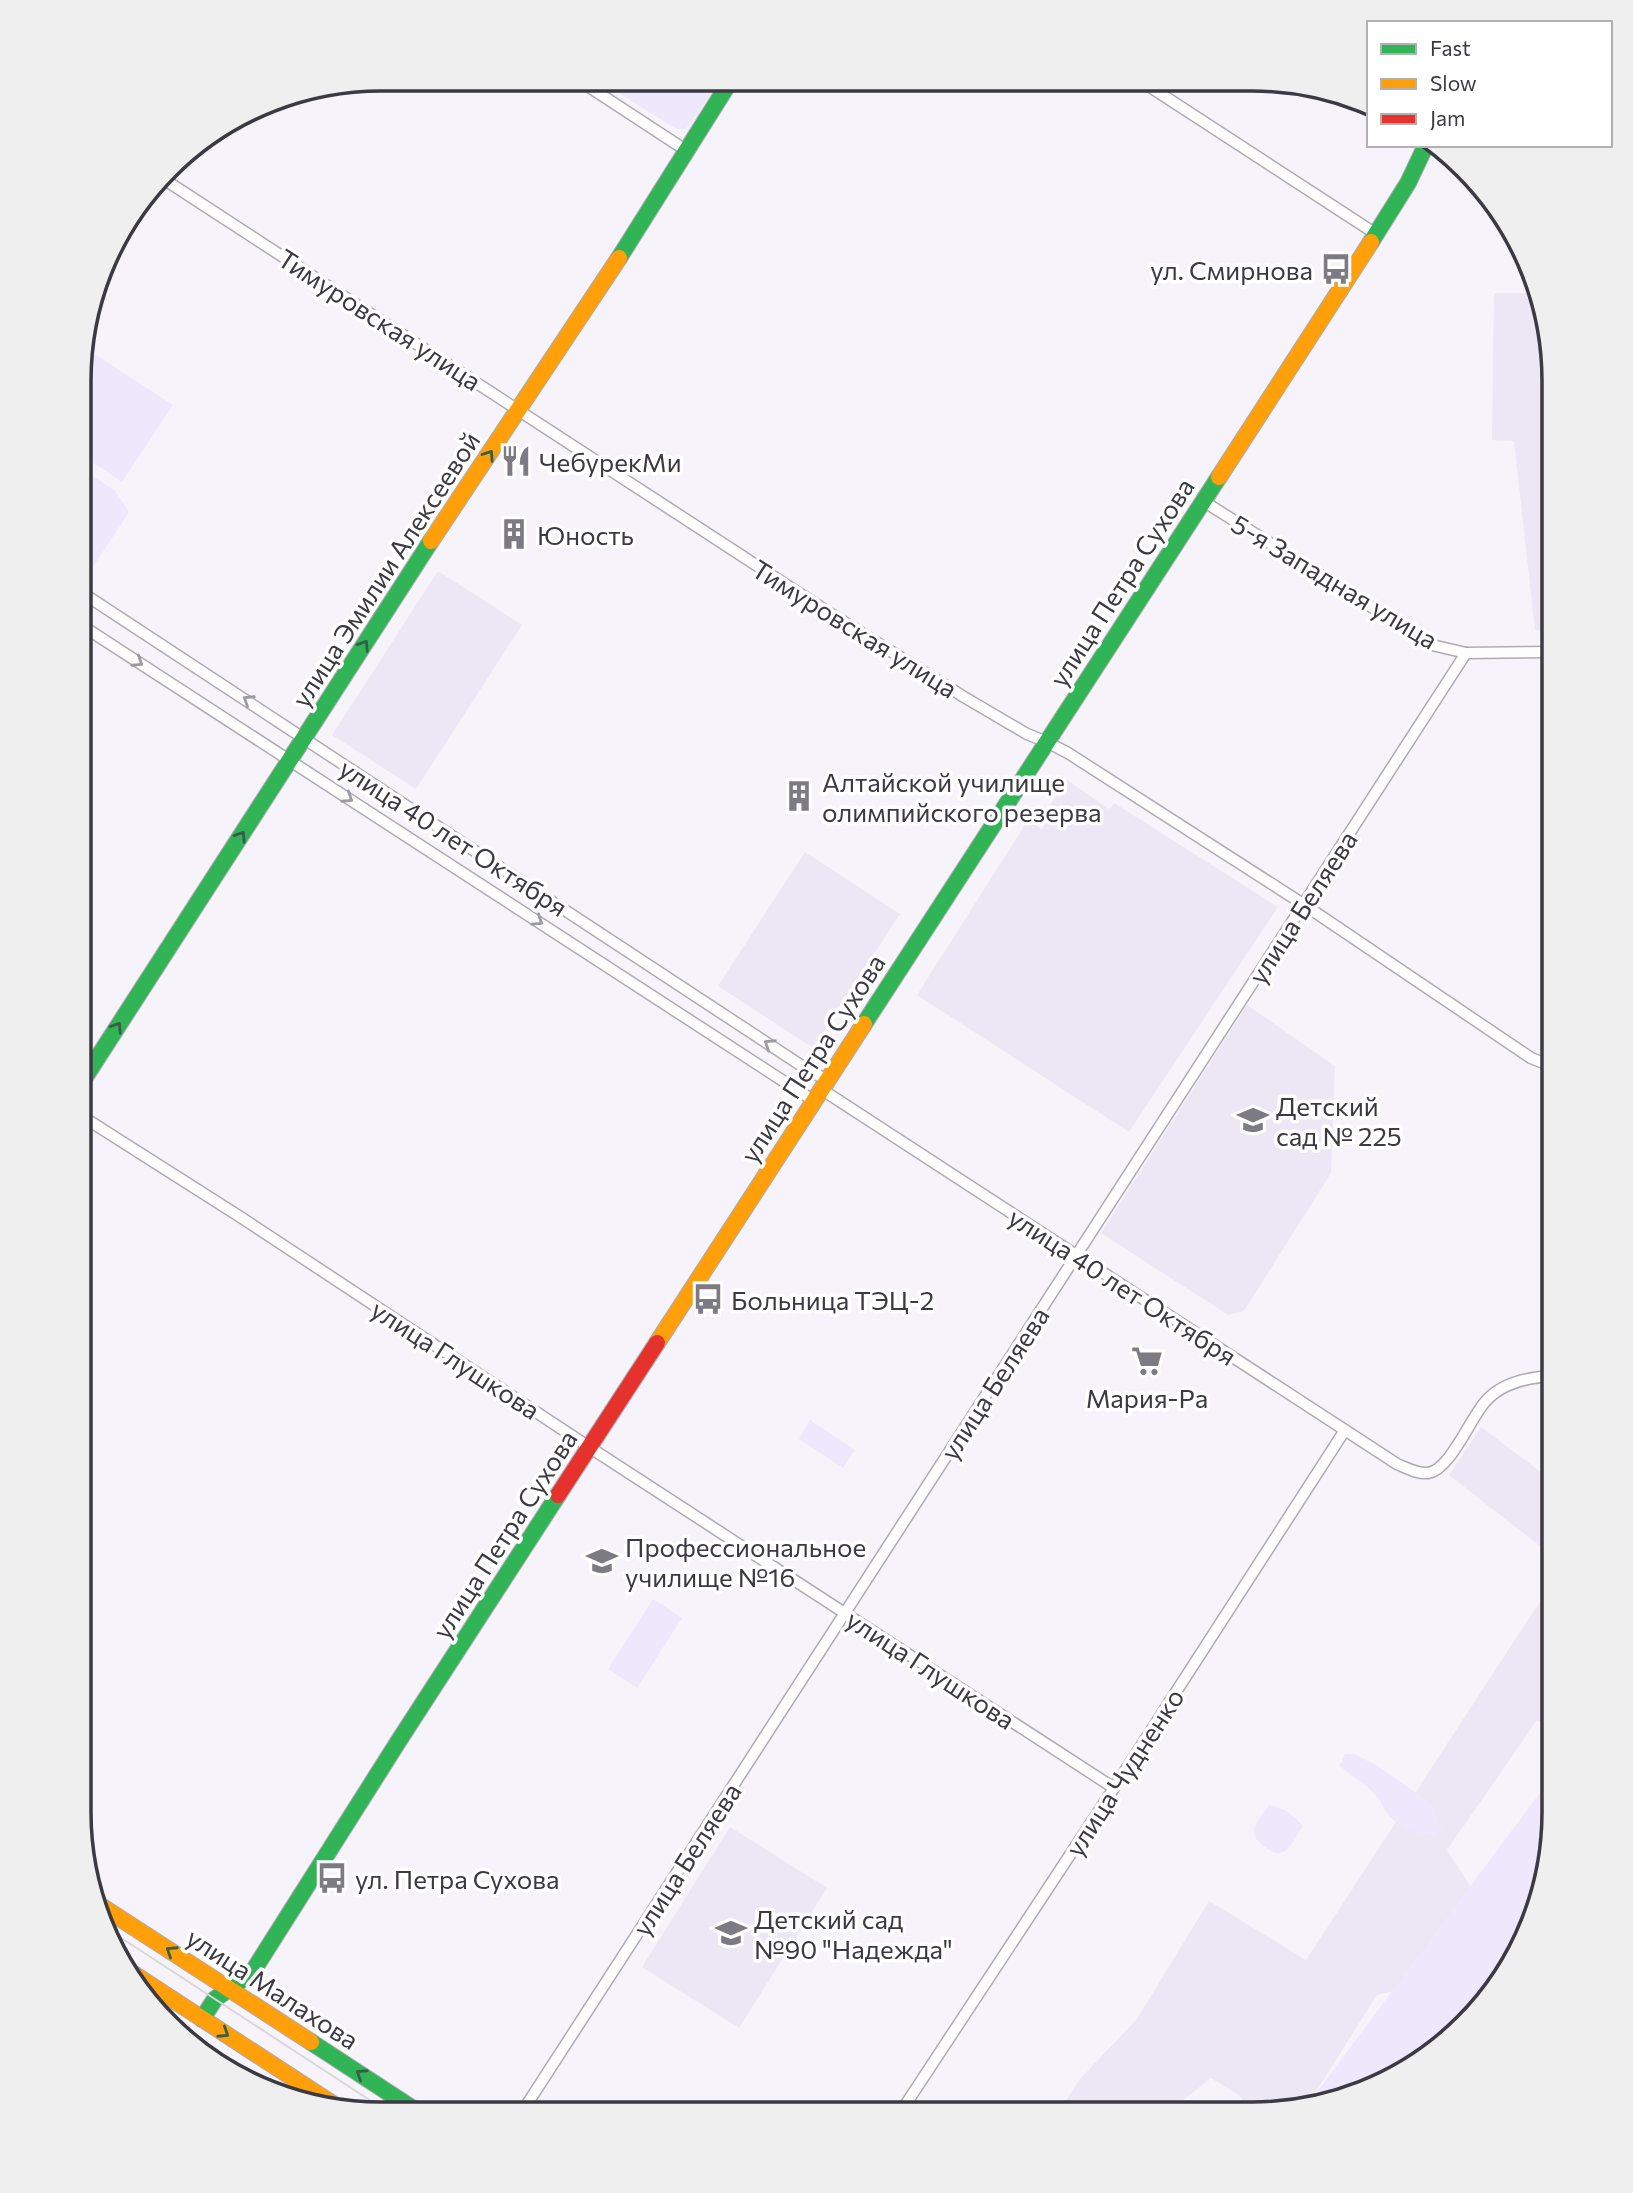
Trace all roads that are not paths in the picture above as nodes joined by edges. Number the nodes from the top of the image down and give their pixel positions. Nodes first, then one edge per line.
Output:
1 (595, 91) edge
2 (724, 91) edge
3 (1156, 91) edge
4 (1424, 148) edge
5 (687, 151) junction
6 (170, 183) edge
7 (1376, 234) junction
8 (519, 410) junction
9 (1203, 501) junction
10 (91, 599) edge
11 (91, 631) edge
12 (1542, 652) edge
13 (1466, 653) junction
14 (304, 738) junction
15 (1047, 742) junction
16 (290, 760) junction
17 (1303, 904) junction
18 (1542, 1062) edge
19 (91, 1068) edge
20 (821, 1090) junction
21 (91, 1122) edge
22 (1075, 1256) junction
23 (1542, 1376) edge
24 (1345, 1430) junction
25 (589, 1447) junction
26 (845, 1613) junction
27 (1114, 1788) junction
28 (108, 1911) edge
29 (147, 1983) edge
30 (228, 1987) junction
31 (202, 2019) junction
32 (318, 2095) edge
33 (403, 2102) edge
34 (528, 2102) edge
35 (907, 2102) edge

1 - 5 street
2 - 5 street, улица Эмилии Алексеевой
3 - 7 street
4 - 7 street, улица Петра Сухова
5 - 8 street, улица Эмилии Алексеевой
6 - 8 street, Тимуровская улица
7 - 9 street, улица Петра Сухова
14 -> 8 street, улица Эмилии Алексеевой
8 - 15 street, Тимуровская улица
9 - 13 street, 5-я Западная улица
9 - 15 street, улица Петра Сухова
14 -> 10 street, улица 40 лет Октября
11 -> 16 street, улица 40 лет Октября
12 - 13 street, 5-я Западная улица
13 - 17 street, улица Беляева
14 - 16 street, улица Эмилии Алексеевой
20 -> 14 street, улица 40 лет Октября
15 - 17 street, Тимуровская улица
15 - 20 street, улица Петра Сухова
19 -> 16 street, улица Эмилии Алексеевой
16 -> 20 street, улица 40 лет Октября
17 - 18 street, Тимуровская улица
17 - 22 street, улица Беляева
20 - 22 street, улица 40 лет Октября
20 - 25 street, улица Петра Сухова
21 - 25 street, улица Глушкова
22 - 24 street, улица 40 лет Октября
22 - 26 street, улица Беляева
23 - 24 street, улица 40 лет Октября
24 - 27 street, улица Чудненко
25 - 26 street, улица Глушкова
25 - 30 street, улица Петра Сухова
26 - 27 street, улица Глушкова
26 - 34 street, улица Беляева
27 - 35 street, улица Чудненко
30 -> 28 street, улица Малахова
29 - 31 street
30 - 31 street, улица Петра Сухова
33 -> 30 street, улица Малахова
31 -> 32 street

